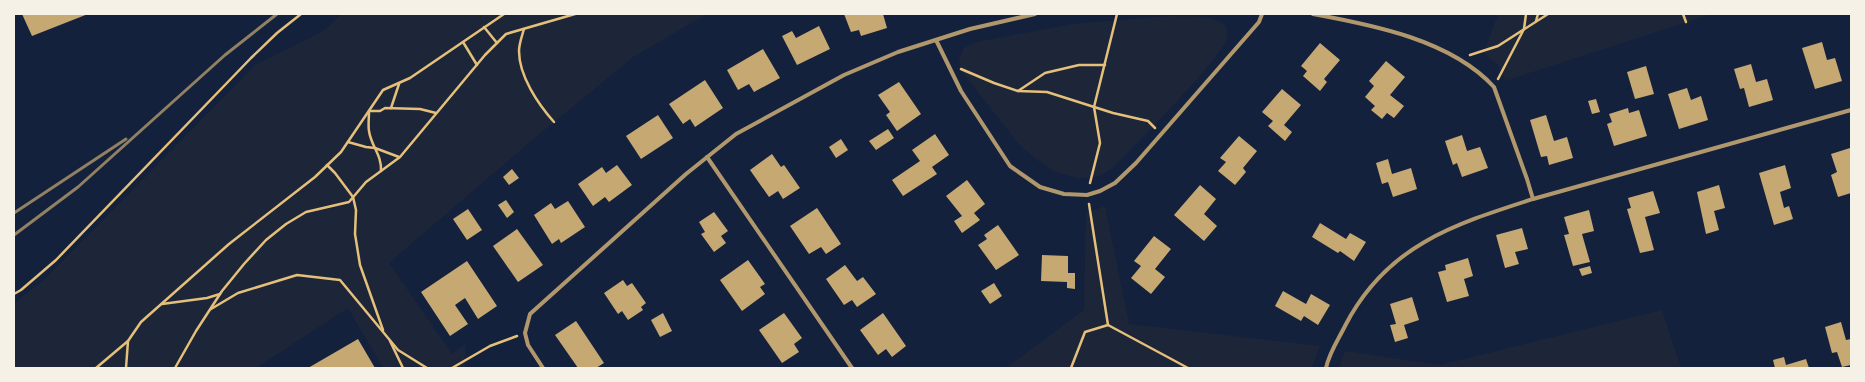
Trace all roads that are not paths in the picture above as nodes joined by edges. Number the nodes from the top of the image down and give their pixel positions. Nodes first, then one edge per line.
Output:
1 (1035, 14) edge
2 (1262, 14) edge
3 (1313, 14) edge
4 (936, 40) junction
5 (1851, 110) edge
6 (707, 157) junction
7 (1532, 199) junction
8 (543, 368) edge
9 (852, 368) edge
10 (1326, 368) edge

1 - 4 street
2 - 4 street
3 - 7 street
4 - 6 street
5 - 7 street
6 - 8 street
6 - 9 street
7 - 10 street

